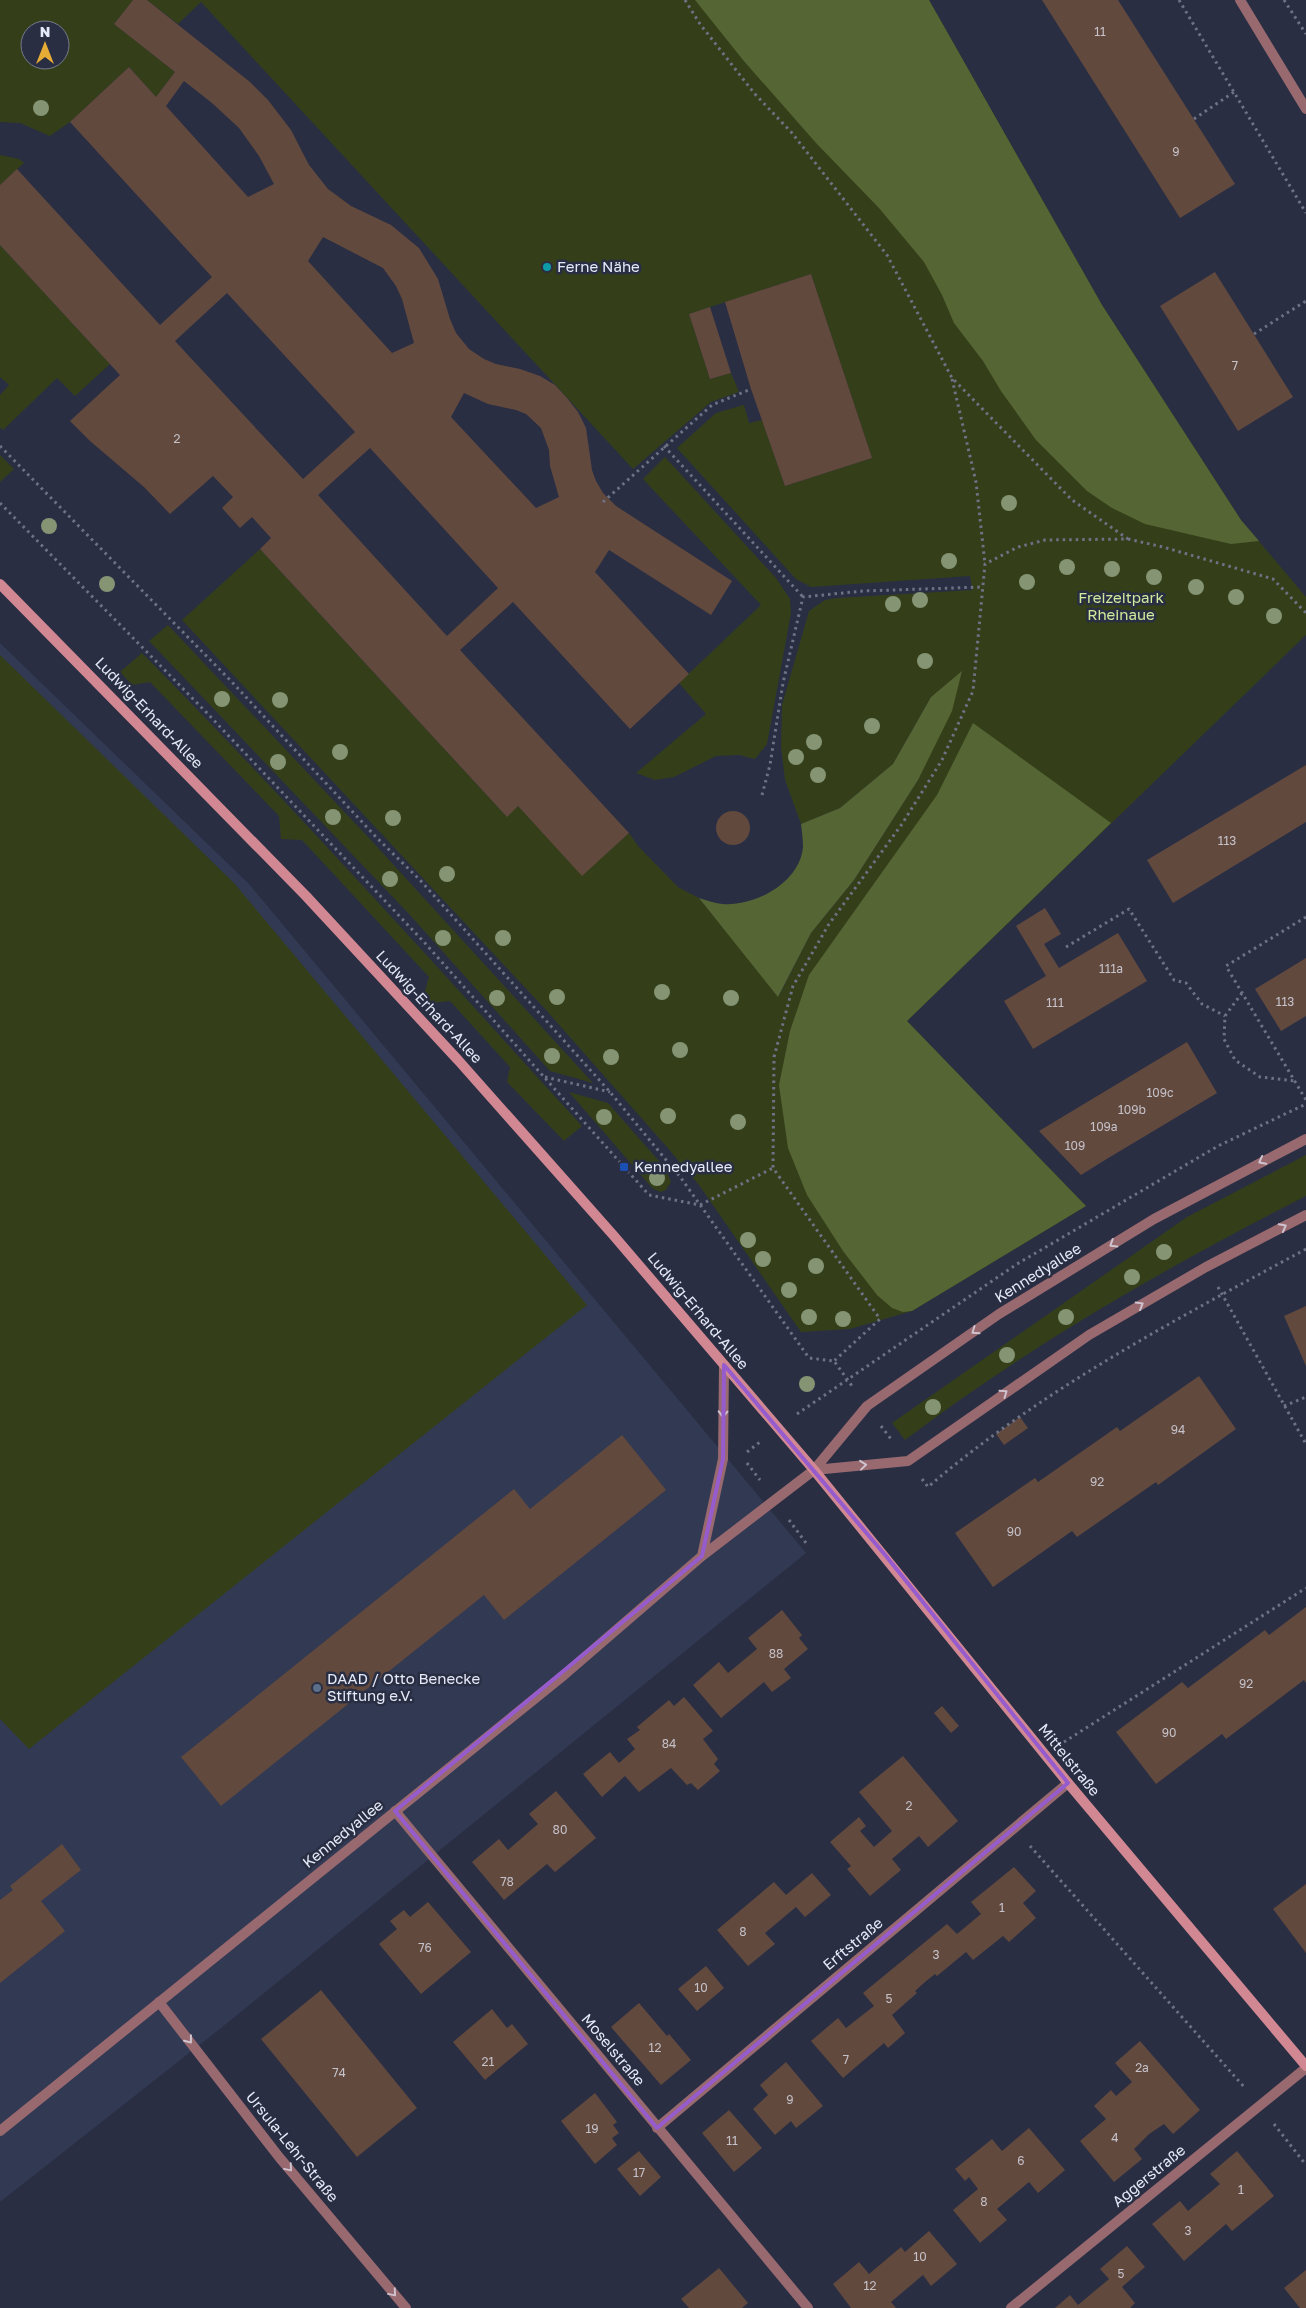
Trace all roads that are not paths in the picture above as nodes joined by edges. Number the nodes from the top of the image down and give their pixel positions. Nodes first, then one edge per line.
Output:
1 (1240, 0) edge
2 (1306, 108) edge
3 (0, 584) edge
4 (1306, 1139) edge
5 (1306, 1215) edge
6 (724, 1365) junction
7 (814, 1470) junction
8 (702, 1556) junction
9 (1068, 1783) junction
10 (395, 1811) junction
11 (159, 2002) junction
12 (1306, 2067) edge
13 (657, 2128) junction
14 (0, 2131) edge
15 (406, 2308) edge
16 (808, 2308) edge
17 (1011, 2308) edge

1 - 2 street
3 - 6 main road, Ludwig-Erhard-Allee
4 -> 7 street, Kennedyallee
7 -> 5 street
6 - 7 main road, Ludwig-Erhard-Allee
6 -> 8 street
7 - 8 street, Kennedyallee
7 - 9 main road, Mittelstraße
8 - 10 street, Kennedyallee
9 - 12 main road, Mittelstraße
9 - 13 street, Erftstraße
10 - 11 street, Kennedyallee
10 - 13 street, Moselstraße
11 - 14 street, Kennedyallee
11 -> 15 street, Ursula-Lehr-Straße
12 - 17 street, Aggerstraße
13 - 16 street, Moselstraße

